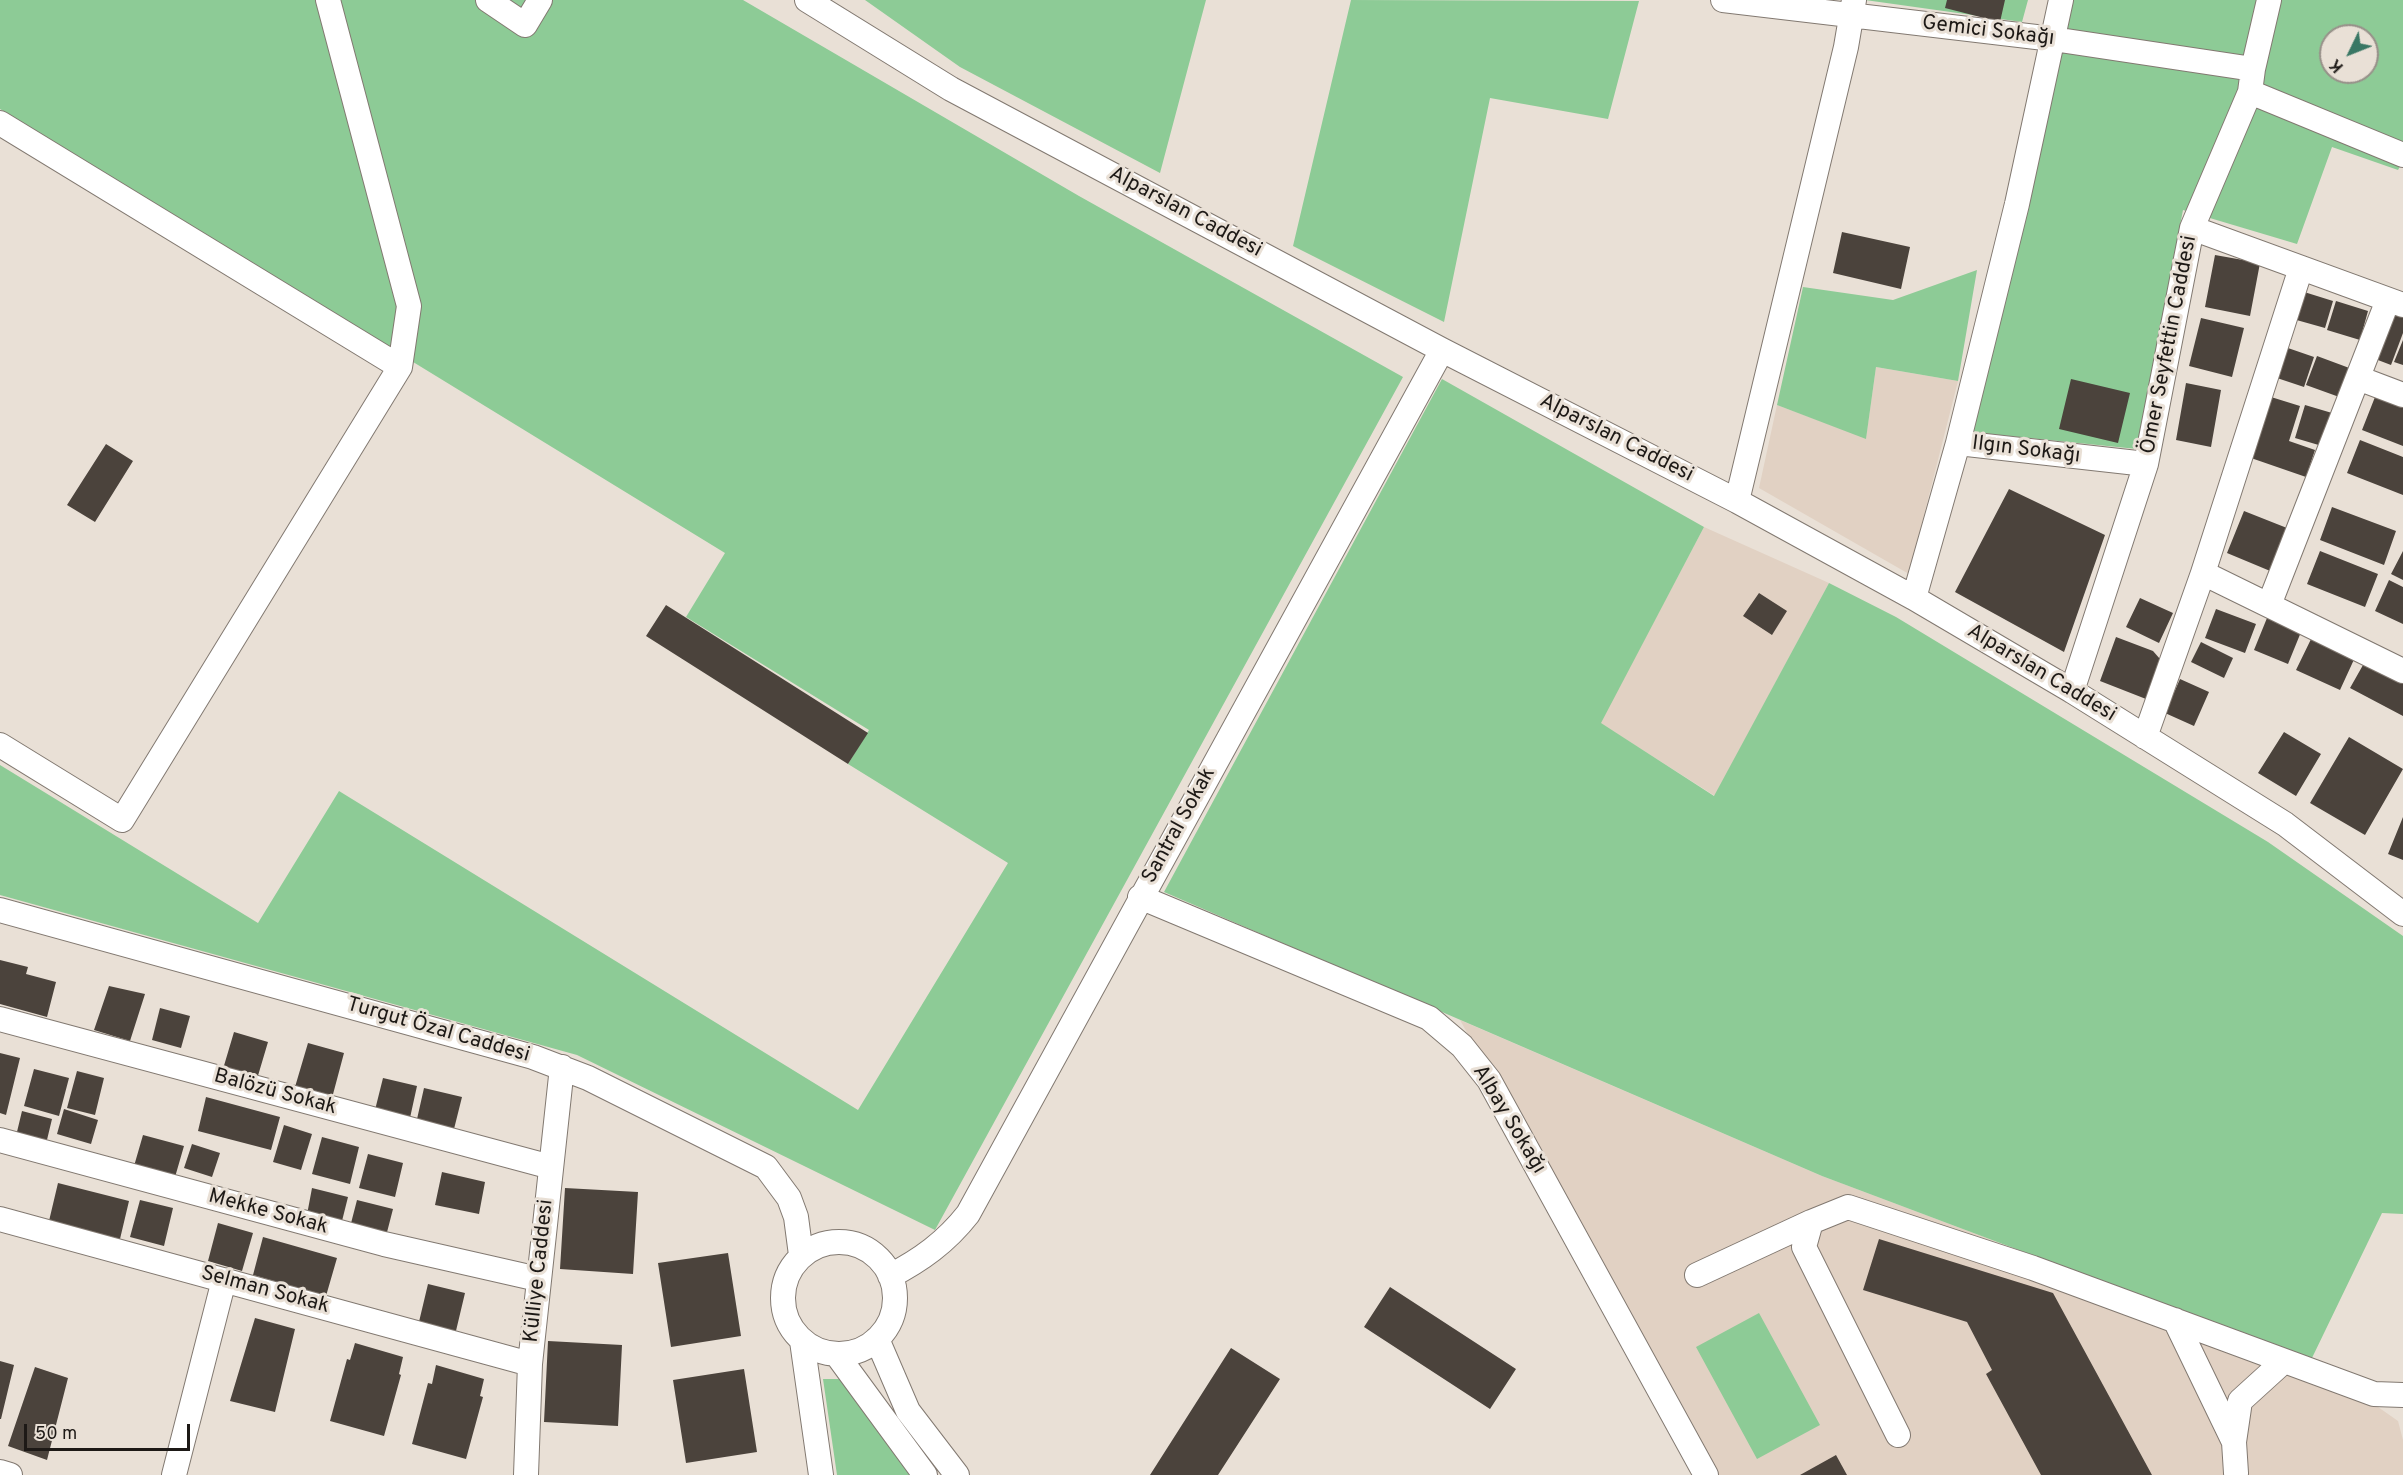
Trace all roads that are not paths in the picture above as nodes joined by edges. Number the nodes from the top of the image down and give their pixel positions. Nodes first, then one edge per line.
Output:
1 (328, 0) edge
2 (488, 0) edge
3 (540, 0) edge
4 (1723, 0) edge
5 (2061, 0) edge
6 (2269, 0) edge
7 (809, 1) edge
8 (1853, 7) edge
9 (2053, 39) junction
10 (2252, 80) junction
11 (0, 123) edge
12 (2403, 155) edge
13 (2192, 228) junction
14 (2301, 268) junction
15 (2396, 303) edge
16 (1442, 350) junction
17 (400, 367) junction
18 (2358, 378) junction
19 (2403, 395) edge
20 (1958, 443) junction
21 (2146, 464) junction
22 (1737, 501) junction
23 (2203, 573) junction
24 (1914, 598) junction
25 (2269, 605) junction
26 (2403, 671) edge
27 (2072, 691) junction
28 (2145, 737) junction
29 (0, 745) edge
30 (1140, 897) junction
31 (0, 910) edge
32 (2403, 914) edge
33 (0, 1019) edge
34 (562, 1067) junction
35 (0, 1140) edge
36 (551, 1167) junction
37 (0, 1219) edge
38 (1811, 1222) junction
39 (801, 1256) junction
40 (1697, 1275) dead end
41 (890, 1276) junction
42 (538, 1279) junction
43 (224, 1280) junction
44 (2175, 1320) junction
45 (877, 1339) junction
46 (802, 1341) junction
47 (837, 1355) junction
48 (2284, 1361) junction
49 (530, 1364) junction
50 (2403, 1395) edge
51 (1898, 1435) dead end
52 (2234, 1442) junction
53 (0, 1472) edge
54 (2236, 1473) dead end
55 (10, 1475) edge
56 (174, 1475) edge
57 (526, 1475) edge
58 (821, 1475) edge
59 (925, 1475) edge
60 (957, 1475) edge
61 (1706, 1475) edge

1 - 17 street
2 - 3 street
4 - 8 street, Gemici Sokağı
5 - 9 street
6 - 10 street, Ömer Seyfettin Caddesi
7 - 16 street, Alparslan Caddesi
8 - 9 street, Gemici Sokağı
8 - 22 street
9 - 10 street, Gemici Sokağı
9 - 20 street
10 - 12 street, Gemici Sokağı
10 - 13 street, Ömer Seyfettin Caddesi
11 - 17 street
13 - 14 street
13 - 21 street, Ömer Seyfettin Caddesi
14 - 15 street
14 - 23 street
15 - 18 street
16 - 22 street, Alparslan Caddesi
16 - 30 street, Santral Sokak
17 - 29 street
18 - 19 street
18 - 25 street
20 - 21 street, Ilgın Sokağı
20 - 24 street, Ilgın Sokağı
21 - 27 street, Ömer Seyfettin Caddesi
22 - 24 street, Alparslan Caddesi
23 - 25 street
23 - 28 street
24 - 27 street, Alparslan Caddesi
25 - 26 street
27 - 28 street, Alparslan Caddesi
28 - 32 street, Alparslan Caddesi
30 - 41 street, Santral Sokak
30 - 61 street, Albay Sokağı
31 - 34 street, Turgut Özal Caddesi
33 - 36 street, Balözü Sokak
34 - 36 street, Külliye Caddesi
34 - 39 street, Turgut Özal Caddesi
35 - 42 street, Mekke Sokak
36 - 42 street, Külliye Caddesi
37 - 43 street, Selman Sokak
38 - 40 street
38 - 44 street
38 - 51 street
39 - 41 street
39 - 46 street
41 - 45 street
42 - 49 street, Külliye Caddesi
43 - 49 street, Selman Sokak
43 - 56 street
44 - 48 street
44 - 52 street
45 - 47 street
45 - 60 street
46 - 47 street
46 - 58 street
47 - 59 street
48 - 50 street
48 - 52 street
49 - 57 street, Külliye Caddesi
52 - 54 street
53 - 55 street

